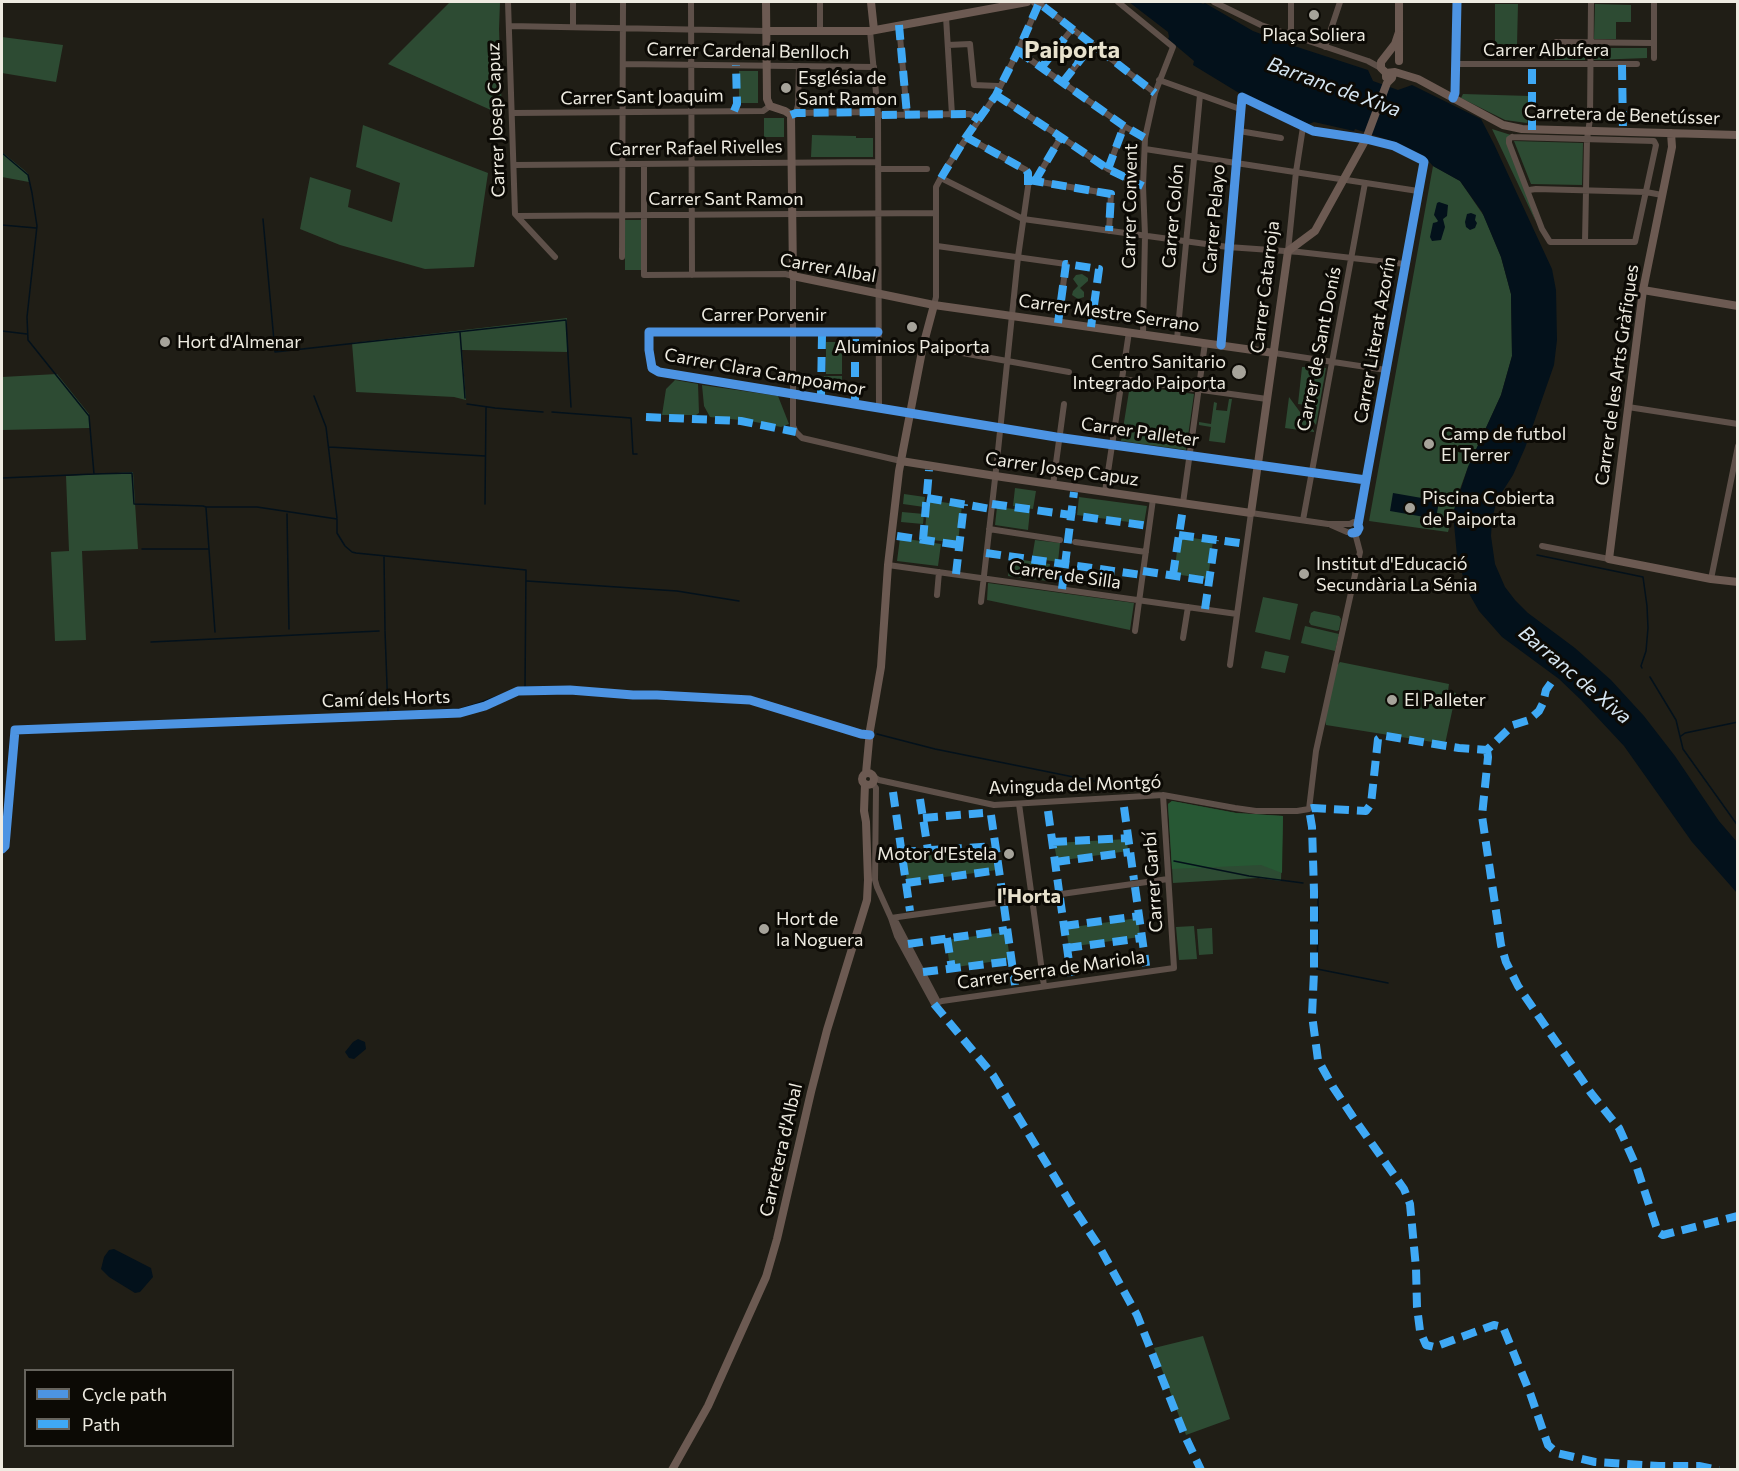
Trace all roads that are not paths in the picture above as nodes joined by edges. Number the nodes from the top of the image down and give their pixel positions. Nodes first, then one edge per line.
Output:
1 (508, 2) edge
2 (573, 2) edge
3 (623, 2) edge
4 (691, 2) edge
5 (766, 2) edge
6 (820, 2) edge
7 (871, 2) edge
8 (1027, 2) edge
9 (1038, 2) edge
10 (1118, 2) edge
11 (1215, 2) edge
12 (1291, 2) edge
13 (1340, 2) edge
14 (1400, 2) edge
15 (1456, 2) edge
16 (1591, 2) edge
17 (1653, 2) edge
18 (998, 4) edge
19 (946, 17) junction
20 (899, 25) junction
21 (509, 26) junction
22 (573, 27) junction
23 (623, 28) junction
24 (691, 29) junction
25 (1071, 29) junction
26 (766, 31) junction
27 (820, 31) junction
28 (872, 31) junction
29 (1399, 32) junction
30 (1289, 35) junction
31 (1556, 42) dead end
32 (1591, 42) junction
33 (1653, 43) junction
34 (948, 45) junction
35 (1092, 45) junction
36 (1325, 47) junction
37 (1018, 51) junction
38 (1654, 58) dead end
39 (623, 64) junction
40 (1456, 64) junction
41 (1637, 64) dead end
42 (692, 65) junction
43 (767, 66) junction
44 (799, 66) junction
45 (1390, 66) junction
46 (1590, 66) junction
47 (874, 67) junction
48 (1041, 68) junction
49 (1159, 80) junction
50 (1063, 82) junction
51 (1000, 87) junction
52 (1155, 93) junction
53 (996, 95) junction
54 (1200, 95) junction
55 (1453, 98) junction
56 (770, 106) junction
57 (1240, 109) junction
58 (691, 111) junction
59 (622, 112) junction
60 (512, 113) junction
61 (878, 113) junction
62 (793, 114) junction
63 (907, 115) junction
64 (952, 115) junction
65 (979, 120) junction
66 (1124, 126) junction
67 (1303, 127) junction
68 (1239, 131) junction
69 (1675, 133) junction
70 (1588, 135) junction
71 (1737, 135) edge
72 (1366, 136) junction
73 (966, 137) junction
74 (1061, 137) junction
75 (1145, 138) junction
76 (1281, 138) dead end
77 (1656, 142) joint
78 (1145, 149) junction
79 (1194, 156) junction
80 (791, 162) junction
81 (878, 162) junction
82 (1235, 162) junction
83 (692, 163) junction
84 (622, 164) junction
85 (644, 164) junction
86 (514, 165) junction
87 (927, 169) dead end
88 (1108, 169) junction
89 (878, 170) junction
90 (1296, 172) junction
91 (941, 178) junction
92 (1344, 180) junction
93 (1032, 181) junction
94 (1365, 183) junction
95 (1143, 186) junction
96 (1529, 190) junction
97 (1586, 190) junction
98 (1418, 191) junction
99 (1646, 192) junction
100 (1662, 195) junction
101 (792, 213) junction
102 (878, 213) junction
103 (935, 213) junction
104 (644, 214) junction
105 (692, 214) junction
106 (622, 215) junction
107 (517, 216) junction
108 (1023, 219) junction
109 (1109, 231) junction
110 (1145, 235) junction
111 (1186, 242) junction
112 (1585, 242) junction
113 (937, 246) junction
114 (1228, 247) junction
115 (1288, 251) junction
116 (555, 257) dead end
117 (622, 257) dead end
118 (1018, 257) junction
119 (1352, 258) junction
120 (1405, 264) junction
121 (692, 275) junction
122 (793, 276) junction
123 (1643, 290) junction
124 (878, 294) junction
125 (934, 305) junction
126 (1737, 306) edge
127 (1012, 316) junction
128 (1058, 322) junction
129 (793, 331) junction
130 (649, 332) joint
131 (878, 332) junction
132 (1129, 333) junction
133 (1143, 334) junction
134 (1177, 339) junction
135 (1205, 343) junction
136 (1221, 345) junction
137 (923, 346) junction
138 (1274, 353) junction
139 (1007, 361) junction
140 (1332, 362) junction
141 (1386, 370) junction
142 (1069, 372) dead end
143 (1122, 379) junction
144 (1198, 390) junction
145 (793, 394) junction
146 (1267, 399) junction
147 (1064, 404) dead end
148 (1628, 407) junction
149 (879, 409) junction
150 (909, 414) junction
151 (1737, 424) edge
152 (1000, 429) junction
153 (1060, 438) junction
154 (1112, 445) junction
155 (1737, 446) edge
156 (1189, 456) junction
157 (901, 461) junction
158 (1258, 465) junction
159 (1312, 473) junction
160 (996, 476) junction
161 (1366, 480) junction
162 (1053, 485) junction
163 (1105, 492) junction
164 (1153, 499) junction
165 (1183, 503) junction
166 (1251, 513) junction
167 (1303, 520) junction
168 (1328, 524) junction
169 (1350, 524) junction
170 (1358, 525) junction
171 (989, 529) junction
172 (1353, 533) junction
173 (1060, 540) dead end
174 (1075, 542) dead end
175 (1542, 546) dead end
176 (1146, 552) junction
177 (1609, 559) junction
178 (888, 565) junction
179 (939, 572) junction
180 (984, 578) junction
181 (1711, 579) junction
182 (1737, 582) edge
183 (937, 595) dead end
184 (1139, 600) junction
185 (981, 602) dead end
186 (1188, 607) junction
187 (1237, 614) junction
188 (1135, 631) dead end
189 (1183, 638) dead end
190 (1230, 665) dead end
191 (870, 735) junction
192 (871, 778) junction
193 (1163, 795) junction
194 (1019, 804) junction
195 (2, 849) edge
196 (1168, 879) junction
197 (872, 880) junction
198 (878, 890) junction
199 (868, 891) junction
200 (1032, 898) junction
201 (882, 899) junction
202 (891, 918) junction
203 (1174, 968) joint
204 (1044, 986) junction
205 (672, 1470) edge

1 - 21 street, Carrer Josep Capuz
2 - 22 street
3 - 23 street
4 - 24 street
5 - 26 street
6 - 27 street
7 - 28 street
8 - 18 street
9 - 25 street
9 - 37 street
10 - 49 street, Carrer Convent
11 - 30 street, Carretera de Benetússer
12 - 30 street
13 - 36 street
14 - 29 street
15 - 40 street
16 - 32 street
17 - 33 street
18 - 19 street
19 - 20 street
19 - 34 street
20 - 28 street
20 - 63 street
21 - 22 street
21 - 60 street, Carrer Josep Capuz
22 - 23 street
23 - 24 street
23 - 39 street
24 - 26 street
24 - 42 street
25 - 35 street
25 - 48 street
26 - 27 street
26 - 43 street
27 - 28 street
28 - 47 street
29 - 45 street
29 - 45 street
30 - 36 street, Carretera de Benetússer
31 - 32 street
32 - 33 street
32 - 46 street
33 - 38 street
34 - 51 street
34 - 64 street
35 - 50 street
35 - 52 street
36 - 45 street, Carretera de Benetússer
37 - 48 street
37 - 51 street
39 - 42 street, Carrer Cardenal Benlloch
39 - 59 street
40 - 46 street, Carrer Albufera
40 - 55 street
41 - 46 street, Carrer Albufera
42 - 43 street, Carrer Cardenal Benlloch
42 - 58 street
43 - 44 street, Carrer Cardenal Benlloch
43 - 56 street
44 - 47 street, Carrer Cardenal Benlloch
44 - 62 street
45 - 55 street, Carretera de Benetússer
45 - 72 street
46 - 70 street
47 - 61 street
48 - 50 street
49 - 52 street, Carrer Convent
49 - 54 street
50 - 66 street
51 - 53 street
52 - 75 street, Carrer Convent
53 - 65 street
53 - 74 street
54 - 57 street
54 - 79 street, Carrer Colón
55 - 70 street, Carretera de Benetússer
56 - 58 street, Carrer Sant Joaquim
56 - 62 street
57 - 67 street, Carrer Pelayo
57 - 68 street, Carrer Pelayo
58 - 59 street, Carrer Sant Joaquim
58 - 83 street
59 - 60 street, Carrer Sant Joaquim
59 - 84 street
60 - 86 street, Carrer Josep Capuz
61 - 62 street
61 - 63 street
61 - 81 street
62 - 80 street
63 - 64 street
64 - 65 street
65 - 73 street
66 - 75 street
66 - 88 street
67 - 72 street
67 - 90 street, Carrer Catarroja
68 - 76 street
68 - 82 street, Carrer Pelayo
69 - 70 street, Carretera de Benetússer
69 - 71 street, Carretera de Benetússer
69 - 100 street, Carrer de les Arts Gràfiques
70 - 77 street, Carretera de Benetússer
70 - 96 street, Carretera de Benetússer
70 - 97 street
72 - 92 street
72 - 98 street, Carrer Literat Azorín
73 - 91 street
73 - 93 street
74 - 88 street
74 - 93 street
75 - 78 street, Carrer Convent
77 - 99 street, Carrer de les Arts Gràfiques
78 - 79 street
78 - 95 street, Carrer Convent
79 - 82 street
79 - 111 street, Carrer Colón
80 - 81 street, Carrer Rafael Rivelles
80 - 83 street, Carrer Rafael Rivelles
80 - 101 street
81 - 89 street
82 - 90 street
82 - 114 street, Carrer Pelayo
83 - 85 street, Carrer Rafael Rivelles
83 - 105 street
84 - 85 street, Carrer Rafael Rivelles
84 - 86 street, Carrer Rafael Rivelles
84 - 106 street
85 - 104 street
86 - 107 street, Carrer Josep Capuz
87 - 89 street
88 - 95 street
89 - 102 street
90 - 92 street
90 - 115 street, Carrer Catarroja
91 - 103 street
91 - 108 street
92 - 94 street
92 - 115 street
93 - 108 street
93 - 109 street
94 - 98 street
94 - 119 street, Carrer de Sant Donís
95 - 110 street, Carrer Convent
96 - 97 street
96 - 112 street
97 - 99 street
97 - 112 street
98 - 120 street, Carrer Literat Azorín
99 - 100 street
99 - 112 street, Carrer de les Arts Gràfiques
100 - 123 street, Carrer de les Arts Gràfiques
101 - 102 street, Carrer Sant Ramon
101 - 105 street, Carrer Sant Ramon
101 - 122 street
102 - 103 street, Carrer Sant Ramon
102 - 124 street
103 - 113 street
104 - 105 street, Carrer Sant Ramon
104 - 106 street, Carrer Sant Ramon
104 - 121 street, Carrer Albal
105 - 121 street
106 - 107 street, Carrer Sant Ramon
106 - 117 street
107 - 116 street, Carrer Josep Capuz
108 - 109 street
108 - 118 street
109 - 110 street
110 - 111 street
110 - 133 street, Carrer Convent
111 - 114 street
111 - 134 street, Carrer Colón
113 - 118 street
113 - 125 street
114 - 115 street
114 - 136 street, Carrer Pelayo
115 - 119 street
115 - 138 street, Carrer Catarroja
118 - 127 street
118 - 128 street
119 - 120 street
119 - 140 street, Carrer de Sant Donís
120 - 141 street, Carrer Literat Azorín
121 - 122 street, Carrer Albal
122 - 124 street, Carrer Albal
122 - 129 street
123 - 126 street
123 - 148 street, Carrer de les Arts Gràfiques
124 - 125 street, Carrer Albal
124 - 131 street
125 - 127 street, Carrer Mestre Serrano
125 - 137 street, Carretera d'Albal
127 - 128 street, Carrer Mestre Serrano
127 - 139 street
128 - 132 street, Carrer Mestre Serrano
129 - 130 street, Carrer Porvenir
129 - 131 street, Carrer Porvenir
129 - 145 street
130 - 145 street, Carrer Clara Campoamor
131 - 149 street
132 - 133 street, Carrer Mestre Serrano
132 - 143 street
133 - 134 street, Carrer Mestre Serrano
134 - 135 street, Carrer Mestre Serrano
135 - 136 street, Carrer Mestre Serrano
135 - 144 street
136 - 138 street, Carrer Mestre Serrano
137 - 139 street
137 - 150 street, Carretera d'Albal
138 - 140 street, Carrer Mestre Serrano
138 - 146 street, Carrer Catarroja
139 - 142 street
139 - 152 street
140 - 141 street, Carrer Mestre Serrano
140 - 159 street, Carrer de Sant Donís
141 - 161 street, Carrer Literat Azorín
143 - 144 street
143 - 154 street
144 - 146 street
144 - 156 street
145 - 149 street, Carrer Clara Campoamor
145 - 157 street, Carrer Josep Capuz
146 - 158 street, Carrer Catarroja
147 - 153 street
148 - 151 street
148 - 177 street, Carrer de les Arts Gràfiques
149 - 150 street, Carrer Clara Campoamor
150 - 152 street, Carrer Palleter
150 - 157 street, Carretera d'Albal
152 - 153 street, Carrer Palleter
152 - 160 street
153 - 154 street, Carrer Palleter
153 - 162 street
154 - 156 street, Carrer Palleter
154 - 163 street
155 - 181 street
156 - 158 street, Carrer Palleter
156 - 165 street
157 - 160 street, Carrer Josep Capuz
157 - 178 street, Carretera d'Albal
158 - 159 street, Carrer Palleter
158 - 166 street, Carrer Catarroja
159 - 161 street, Carrer Palleter
159 - 167 street, Carrer de Sant Donís
160 - 162 street, Carrer Josep Capuz
160 - 171 street
161 - 170 street, Carrer Literat Azorín
162 - 163 street, Carrer Josep Capuz
163 - 164 street, Carrer Josep Capuz
164 - 165 street, Carrer Josep Capuz
164 - 176 street
165 - 166 street, Carrer Josep Capuz
166 - 167 street, Carrer Josep Capuz
166 - 187 street, Carrer Catarroja
167 - 168 street, Carrer Josep Capuz
168 - 169 street, Carrer Josep Capuz
168 - 172 street, Carrer Josep Capuz
169 - 170 street
169 - 172 street
170 - 172 street
171 - 173 street
171 - 180 street
172 - 193 street, Avinguda del Montgó
174 - 176 street
175 - 177 street
176 - 184 street
177 - 181 street
178 - 179 street, Carrer de Silla
178 - 191 street, Carretera d'Albal
179 - 180 street, Carrer de Silla
179 - 183 street
180 - 184 street, Carrer de Silla
180 - 185 street
181 - 182 street
184 - 186 street, Carrer de Silla
184 - 188 street
186 - 187 street, Carrer de Silla
186 - 189 street
187 - 190 street, Carrer Catarroja
191 - 192 street, Carretera d'Albal
191 - 195 street, Camí dels Horts
192 - 194 street, Avinguda del Montgó
192 - 197 street, Carretera d'Albal
192 - 197 street
193 - 194 street, Avinguda del Montgó
193 - 196 street, Carrer Garbí
194 - 200 street
196 - 200 street
196 - 203 street, Carrer Garbí
197 - 198 street
197 - 199 street, Carretera d'Albal
198 - 199 street
198 - 201 street
199 - 201 street
199 - 205 street, Carretera d'Albal
200 - 202 street
200 - 204 street
201 - 202 street
202 - 204 street, Carrer Serra de Mariola
203 - 204 street, Carrer Serra de Mariola

